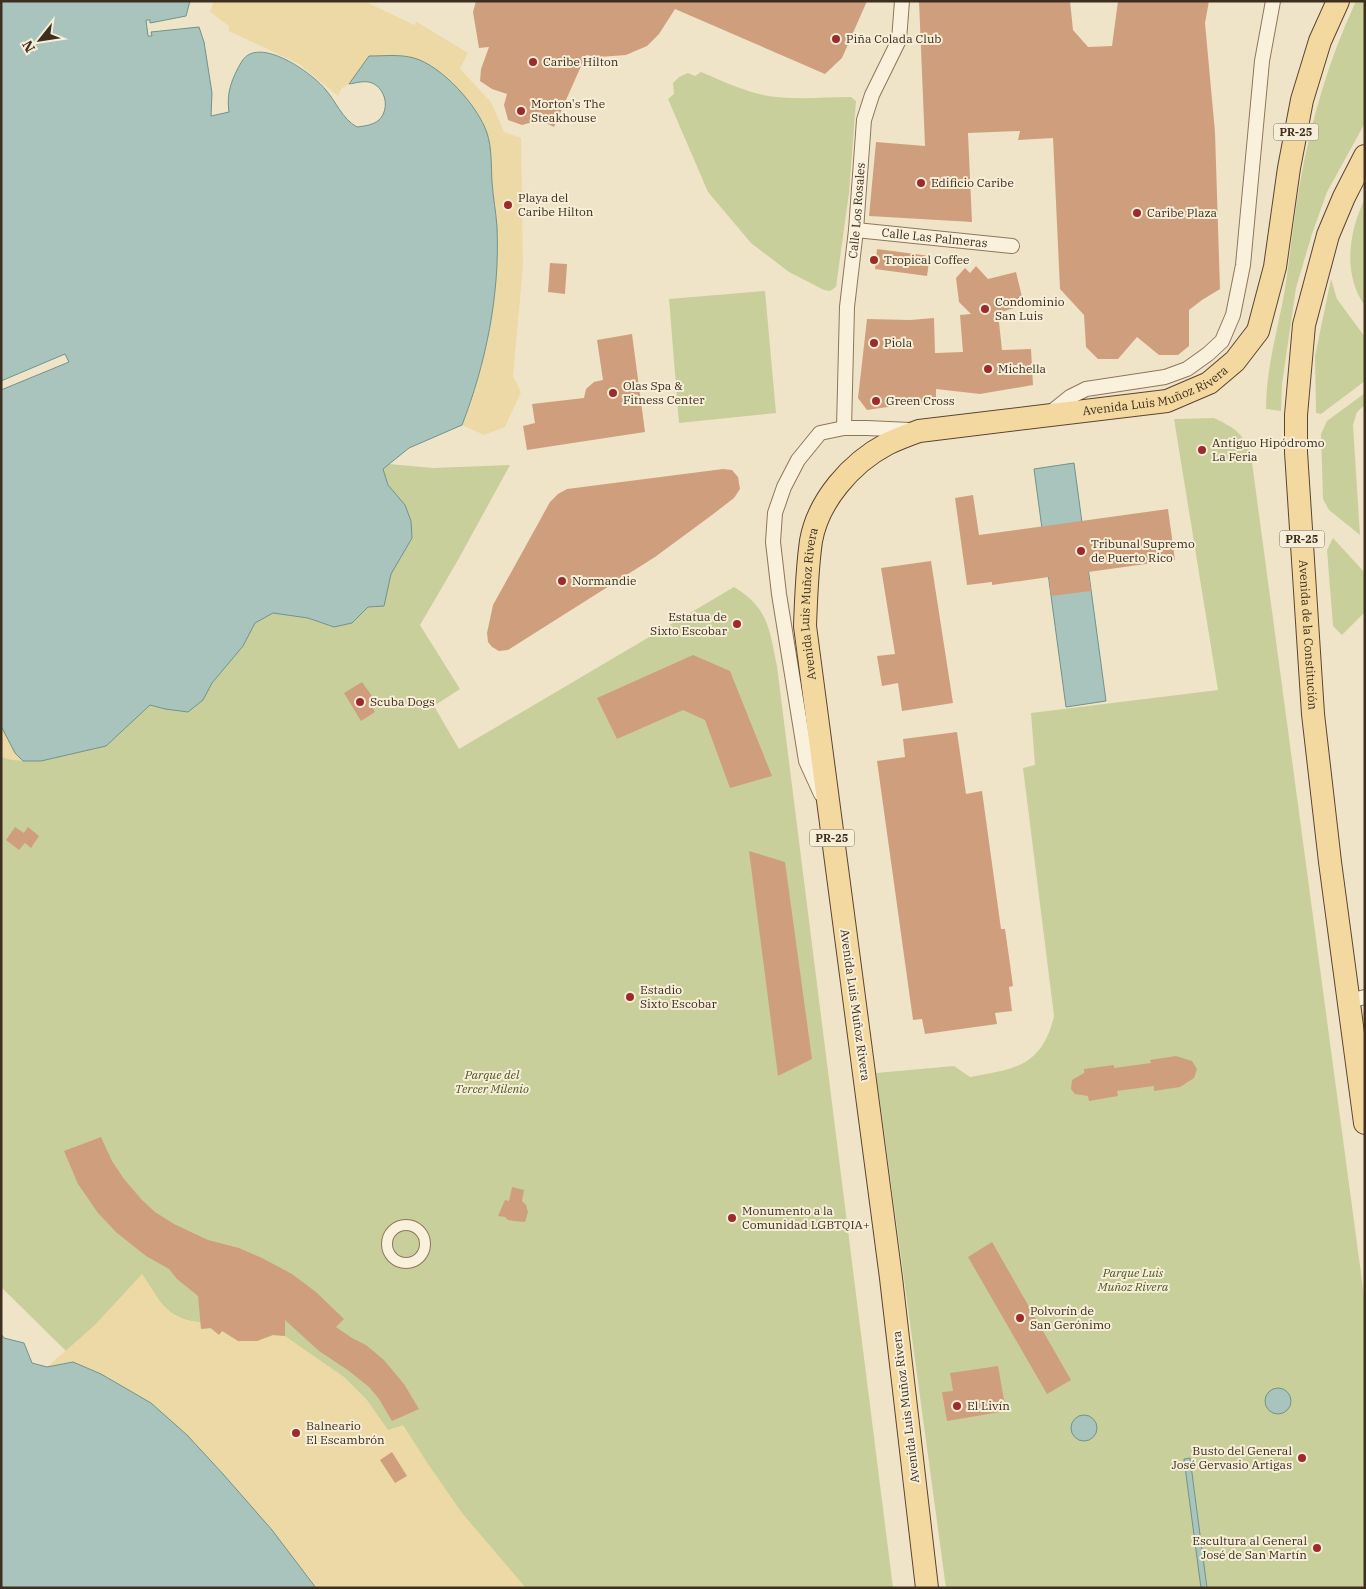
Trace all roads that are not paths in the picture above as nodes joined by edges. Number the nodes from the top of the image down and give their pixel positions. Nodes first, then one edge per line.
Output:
1 (902, 1) edge
2 (1273, 1) edge
3 (1338, 1) edge
4 (1360, 164) edge
5 (856, 230) junction
6 (1012, 246) dead end
7 (1050, 414) junction
8 (844, 428) junction
9 (919, 431) junction
10 (828, 809) junction
11 (1357, 999) edge
12 (1365, 1122) edge
13 (927, 1588) edge

1 - 5 street, Calle Los Rosales
2 - 7 street
3 - 7 main road, Avenida Luis Muñoz Rivera / PR-25
4 - 11 main road, Avenida de la Constitución / PR-25
5 - 6 street, Calle Las Palmeras
5 - 8 street, Calle Los Rosales
7 - 9 main road, Avenida Luis Muñoz Rivera / PR-25
8 - 9 street
8 - 10 street
9 - 10 main road, Avenida Luis Muñoz Rivera / PR-25
10 - 13 main road, Avenida Luis Muñoz Rivera / PR-25
11 - 12 main road, Avenida de la Constitución / PR-25

